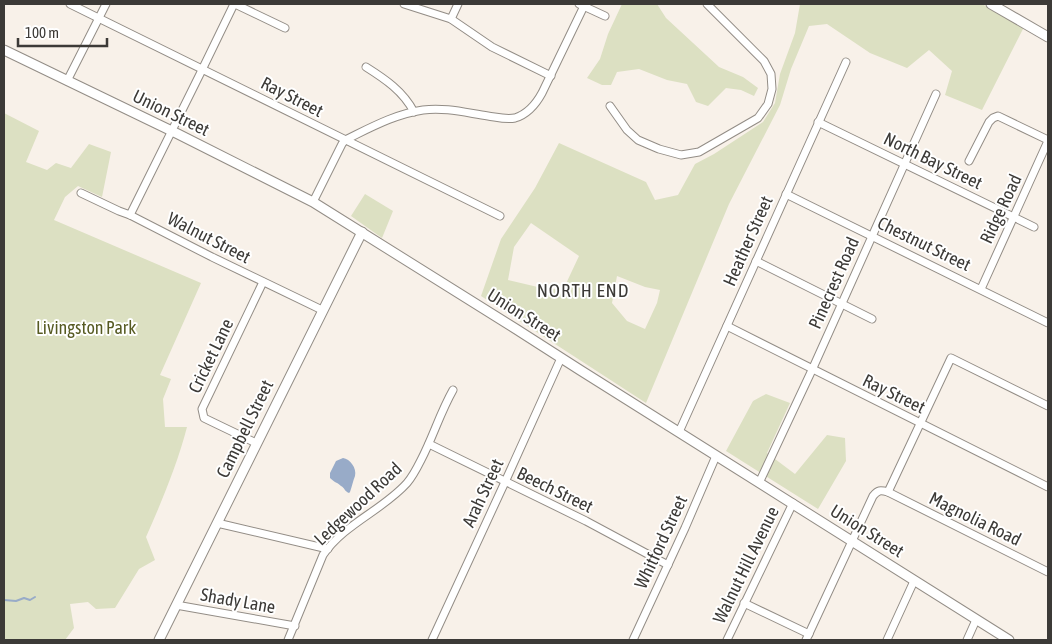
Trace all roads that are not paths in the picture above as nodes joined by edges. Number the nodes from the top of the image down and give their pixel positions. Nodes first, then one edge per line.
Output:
1 (70, 4) edge
2 (106, 4) edge
3 (234, 4) edge
4 (404, 4) edge
5 (458, 4) edge
6 (707, 4) edge
7 (991, 4) edge
8 (582, 5) edge
9 (604, 16) dead end
10 (99, 18) junction
11 (450, 19) junction
12 (285, 28) dead end
13 (1048, 37) edge
14 (4, 50) edge
15 (846, 62) dead end
16 (366, 67) dead end
17 (203, 69) junction
18 (550, 76) junction
19 (67, 81) junction
20 (936, 94) dead end
21 (610, 106) dead end
22 (414, 112) junction
23 (818, 122) junction
24 (172, 131) junction
25 (345, 140) junction
26 (1048, 141) edge
27 (969, 161) dead end
28 (905, 164) junction
29 (81, 193) dead end
30 (786, 194) junction
31 (313, 202) junction
32 (130, 215) junction
33 (500, 216) dead end
34 (1014, 217) junction
35 (1034, 227) dead end
36 (362, 232) junction
37 (872, 235) junction
38 (756, 262) junction
39 (263, 282) junction
40 (981, 289) junction
41 (841, 303) junction
42 (322, 310) junction
43 (872, 319) dead end
44 (1048, 323) edge
45 (727, 326) junction
46 (561, 358) junction
47 (812, 370) junction
48 (453, 390) dead end
49 (1048, 406) edge
50 (920, 423) junction
51 (678, 432) junction
52 (256, 443) junction
53 (429, 444) junction
54 (716, 456) junction
55 (505, 482) junction
56 (759, 483) junction
57 (1048, 487) edge
58 (888, 492) junction
59 (793, 504) junction
60 (217, 523) junction
61 (851, 541) junction
62 (328, 549) junction
63 (668, 565) junction
64 (1048, 572) edge
65 (914, 581) junction
66 (744, 603) junction
67 (176, 605) junction
68 (976, 620) junction
69 (295, 626) junction
70 (807, 637) edge
71 (159, 640) edge
72 (288, 640) edge
73 (432, 640) edge
74 (632, 640) edge
75 (727, 640) edge
76 (887, 640) edge
77 (967, 640) edge
78 (1009, 640) edge

1 - 10 street, Ray Street
2 - 10 street
3 - 12 street
3 - 17 street
4 - 11 street
5 - 11 street
6 - 21 street
7 - 13 street
8 - 9 street
8 - 18 street
10 - 17 street, Ray Street
10 - 19 street
11 - 18 street
14 - 19 street, Union Street
15 - 23 street, Heather Street
16 - 22 street
17 - 24 street
17 - 25 street, Ray Street
18 - 22 street
19 - 24 street, Union Street
20 - 28 street, Pinecrest Road
22 - 25 street
23 - 28 street, North Bay Street
23 - 30 street, Heather Street
24 - 31 street, Union Street
24 - 32 street
25 - 31 street
25 - 33 street, Ray Street
26 - 27 street
26 - 34 street, Ridge Road
28 - 34 street, North Bay Street
28 - 37 street, Pinecrest Road
29 - 32 street, Walnut Street
30 - 37 street, Chestnut Street
30 - 38 street, Heather Street
31 - 36 street, Union Street
32 - 39 street, Walnut Street
34 - 35 street, North Bay Street
34 - 40 street, Ridge Road
36 - 42 street, Campbell Street
36 - 46 street, Union Street
37 - 40 street, Chestnut Street
37 - 41 street, Pinecrest Road
38 - 41 street
38 - 45 street, Heather Street
39 - 42 street, Walnut Street
39 - 52 street, Cricket Lane
40 - 44 street, Chestnut Street
41 - 43 street
41 - 47 street, Pinecrest Road
42 - 52 street, Campbell Street
45 - 47 street, Ray Street
45 - 51 street, Heather Street
46 - 51 street, Union Street
46 - 55 street, Arah Street
47 - 50 street, Ray Street
47 - 56 street, Pinecrest Road
48 - 53 street, Ledgewood Road
49 - 50 street
50 - 57 street, Ray Street
50 - 58 street
51 - 54 street, Union Street
52 - 60 street, Campbell Street
53 - 55 street, Beech Street
53 - 62 street, Ledgewood Road
54 - 56 street, Union Street
54 - 63 street, Whitford Street
55 - 63 street, Beech Street
55 - 73 street, Arah Street
56 - 59 street, Union Street
58 - 61 street
58 - 64 street, Magnolia Road
59 - 61 street, Union Street
59 - 66 street, Walnut Hill Avenue
60 - 62 street
60 - 67 street, Campbell Street
61 - 65 street, Union Street
61 - 70 street
62 - 69 street, Ledgewood Road
63 - 74 street, Whitford Street
65 - 68 street, Union Street
65 - 76 street
66 - 70 street
66 - 75 street, Walnut Hill Avenue
67 - 69 street, Shady Lane
67 - 71 street, Campbell Street
68 - 77 street
68 - 78 street, Union Street
69 - 72 street, Ledgewood Road

